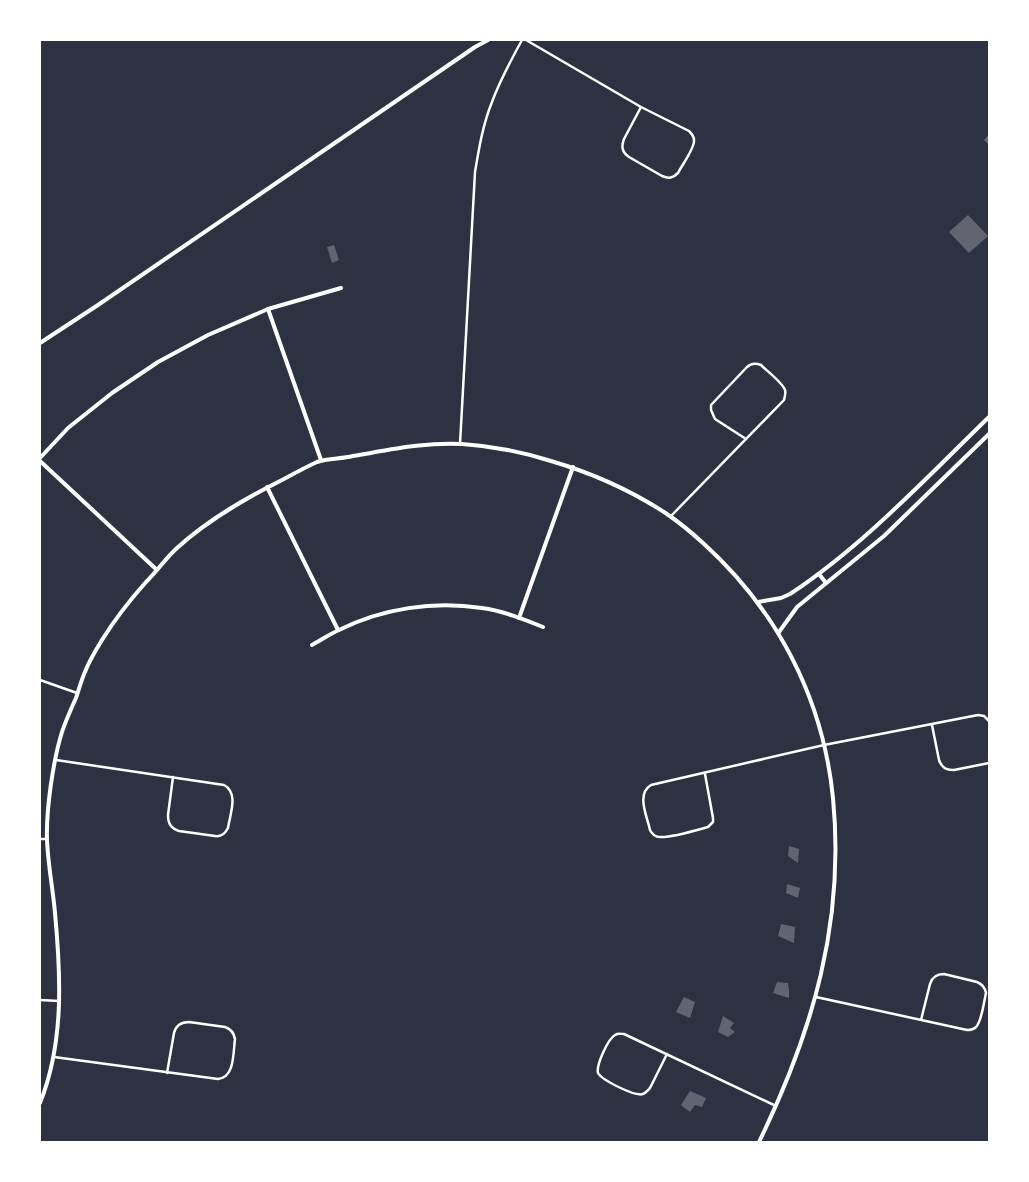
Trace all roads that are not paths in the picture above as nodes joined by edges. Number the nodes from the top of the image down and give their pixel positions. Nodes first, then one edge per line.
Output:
1 (488, 40) edge
2 (522, 40) edge
3 (526, 40) edge
4 (641, 107) junction
5 (341, 288) dead end
6 (268, 309) junction
7 (40, 343) edge
8 (989, 417) edge
9 (989, 434) edge
10 (746, 439) junction
11 (460, 444) junction
12 (40, 459) edge
13 (321, 460) junction
14 (573, 467) junction
15 (267, 487) junction
16 (671, 516) junction
17 (157, 570) junction
18 (819, 574) junction
19 (826, 583) junction
20 (758, 602) junction
21 (519, 618) junction
22 (543, 627) dead end
23 (338, 630) junction
24 (779, 632) junction
25 (312, 645) dead end
26 (40, 680) edge
27 (78, 693) junction
28 (989, 721) edge
29 (932, 725) junction
30 (824, 745) junction
31 (56, 760) junction
32 (989, 763) edge
33 (705, 774) junction
34 (173, 777) junction
35 (40, 839) edge
36 (47, 839) junction
37 (816, 997) junction
38 (40, 1000) edge
39 (59, 1001) junction
40 (921, 1020) junction
41 (667, 1054) junction
42 (54, 1057) junction
43 (168, 1073) junction
44 (40, 1103) edge
45 (777, 1106) junction
46 (760, 1142) edge

1 - 7 street
2 - 11 lane
3 - 4 lane
4 - 4 lane
5 - 6 street
6 - 12 street
6 - 13 street
8 - 18 street
9 - 19 street
10 - 10 lane
10 - 16 lane
11 - 13 street
11 - 14 street
12 - 17 street
13 - 15 street
14 - 16 street
14 - 21 street
15 - 17 street
15 - 23 street
16 - 20 street
17 - 27 street
18 - 19 street
18 - 20 street
19 - 24 street
20 - 24 street
21 - 22 street
21 - 23 street
23 - 25 street
24 - 30 street
26 - 27 lane
27 - 31 street
28 - 29 lane
29 - 30 lane
29 - 32 lane
30 - 33 lane
30 - 37 street
31 - 34 lane
31 - 36 street
33 - 33 lane
34 - 34 lane
35 - 36 lane
36 - 39 street
37 - 40 lane
37 - 45 street
38 - 39 lane
39 - 42 street
40 - 40 lane
41 - 41 lane
41 - 45 lane
42 - 43 lane
42 - 44 street
43 - 43 lane
45 - 46 street

